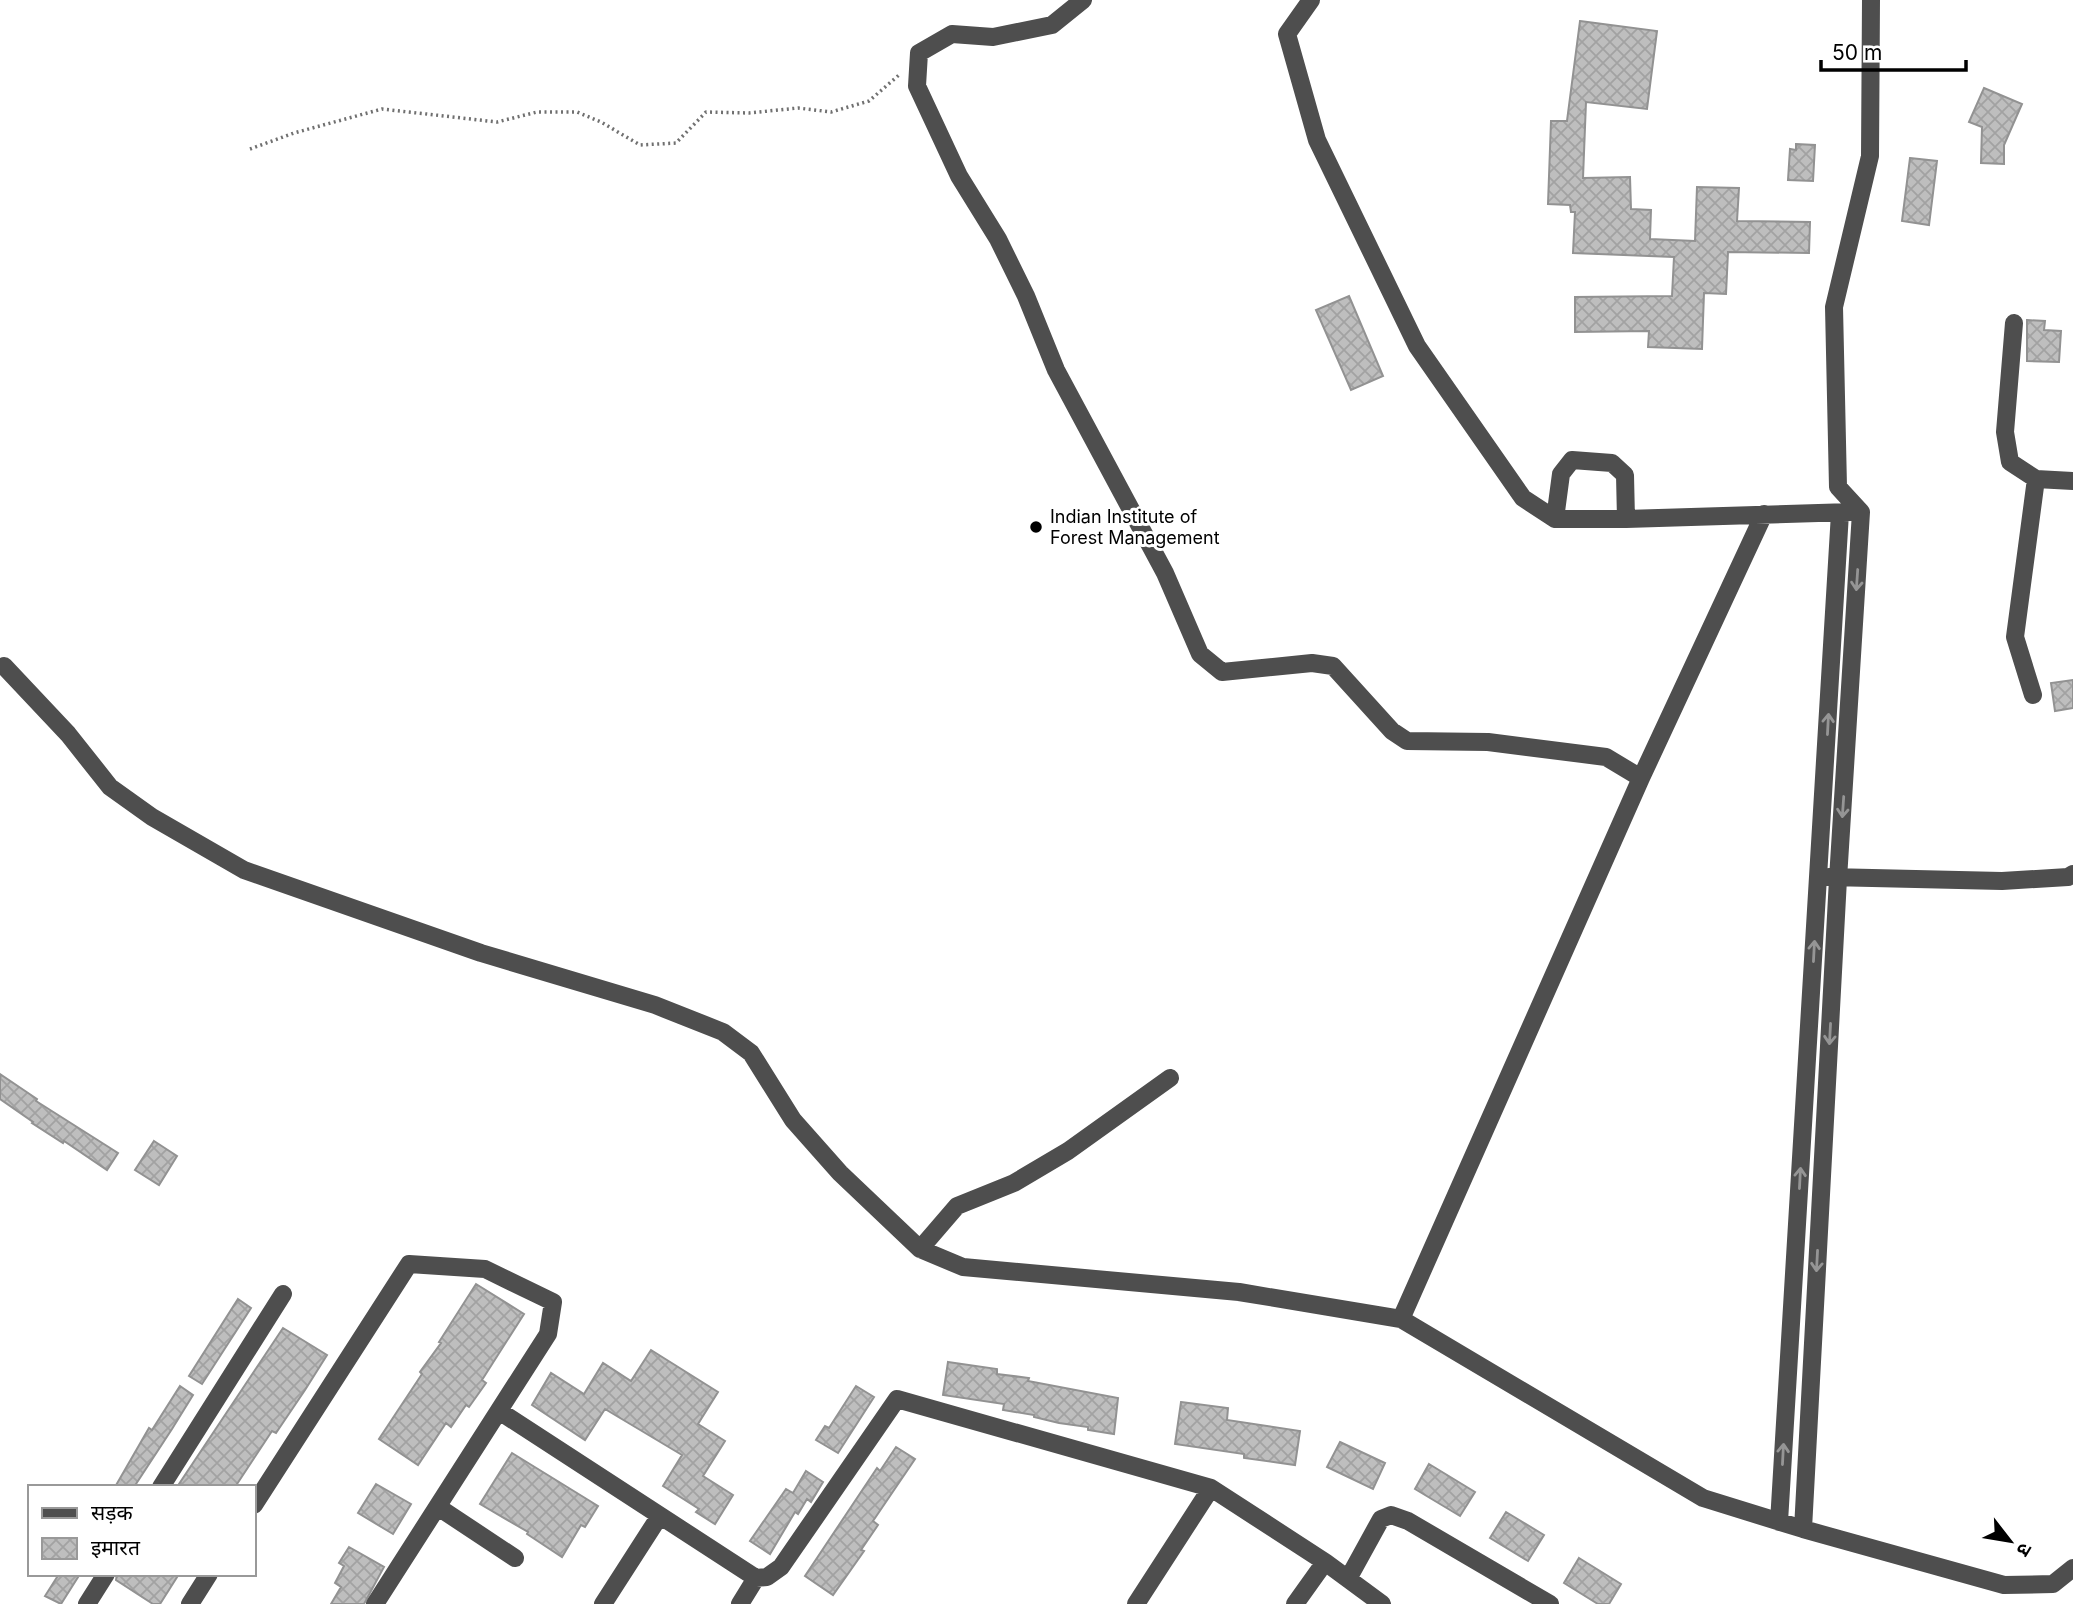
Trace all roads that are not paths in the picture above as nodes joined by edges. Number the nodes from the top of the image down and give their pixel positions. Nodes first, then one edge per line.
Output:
1 (1083, 0) edge
2 (1311, 0) edge
3 (1871, 0) edge
4 (2014, 323) dead end
5 (2036, 479) junction
6 (2073, 481) edge
7 (1861, 512) junction
8 (1764, 513) junction
9 (1840, 513) junction
10 (1555, 519) junction
11 (1626, 519) junction
12 (4, 666) dead end
13 (2033, 695) dead end
14 (1641, 778) junction
15 (2073, 874) edge
16 (1818, 876) junction
17 (1838, 878) junction
18 (1170, 1078) dead end
19 (920, 1249) junction
20 (283, 1294) dead end
21 (1401, 1319) junction
22 (499, 1411) junction
23 (162, 1485) edge
24 (1211, 1488) junction
25 (256, 1502) edge
26 (438, 1507) junction
27 (659, 1517) junction
28 (1779, 1522) junction
29 (1803, 1529) junction
30 (515, 1558) dead end
31 (1325, 1562) junction
32 (2073, 1568) edge
33 (105, 1576) edge
34 (208, 1576) edge
35 (756, 1578) junction
36 (1348, 1579) junction
37 (87, 1604) edge
38 (190, 1604) edge
39 (375, 1604) edge
40 (603, 1604) edge
41 (740, 1604) edge
42 (1136, 1604) edge
43 (1295, 1604) edge
44 (1382, 1604) edge
45 (1550, 1604) edge

1 - 14 street
2 - 10 street
3 - 7 street
4 - 5 street
5 - 6 street
5 - 13 street
7 - 9 street
7 -> 17 street
8 - 9 street
8 - 11 street
8 - 14 street
16 -> 9 street
10 - 11 street
10 - 11 street
12 - 19 street
14 - 21 street
15 - 17 street
16 - 17 street
28 -> 16 street
17 -> 29 street
18 - 19 street
19 - 21 street
20 - 23 street
21 - 28 street
22 - 25 street
22 - 26 street
22 - 27 street
24 - 31 street
24 - 35 street
24 - 42 street
26 - 30 street
26 - 39 street
27 - 35 street
27 - 40 street
28 - 29 street
29 - 32 street
31 - 36 street
31 - 43 street
33 - 37 street
34 - 38 street
35 - 41 street
36 - 44 street
36 - 45 street

